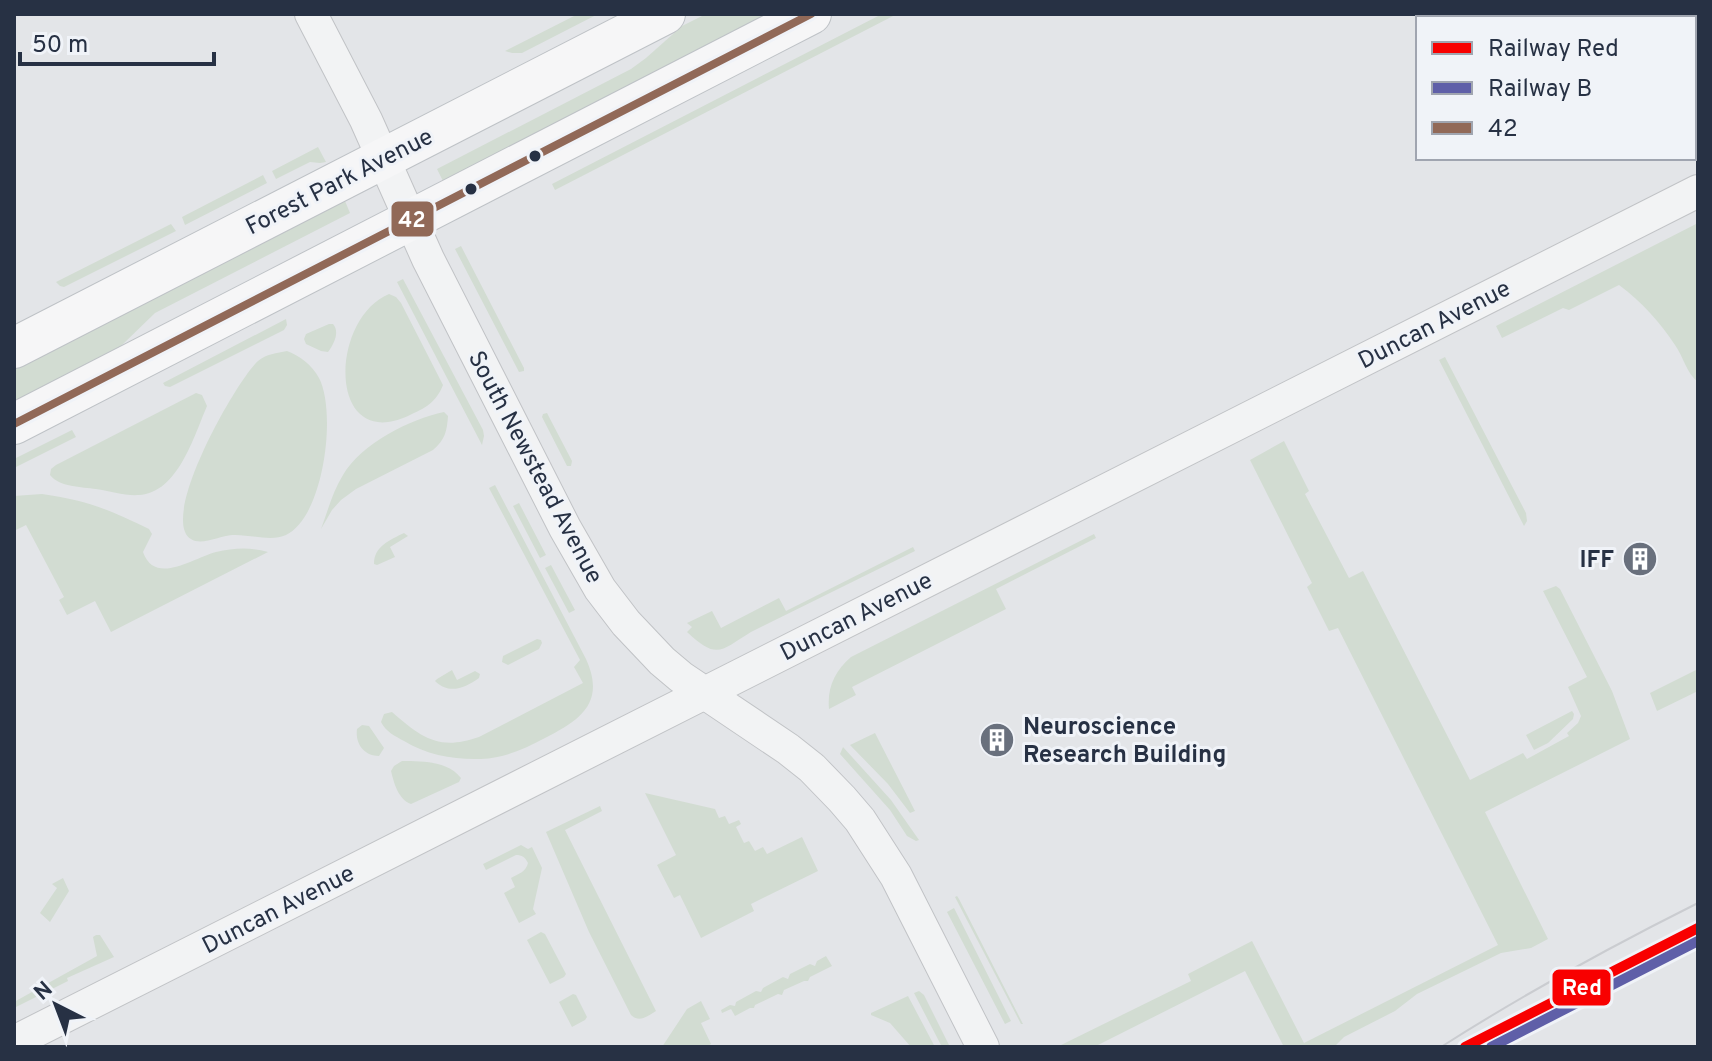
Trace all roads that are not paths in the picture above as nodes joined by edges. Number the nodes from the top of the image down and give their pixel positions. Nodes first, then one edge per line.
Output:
1 (311, 14) edge
2 (665, 14) edge
3 (811, 14) edge
4 (383, 158) junction
5 (1698, 191) edge
6 (410, 221) junction
7 (14, 348) edge
8 (14, 424) edge
9 (704, 692) junction
10 (14, 1042) edge
11 (983, 1047) edge

1 - 4 street, South Newstead Avenue
2 - 4 main road, Forest Park Avenue
3 - 6 main road
4 - 6 street, South Newstead Avenue
4 - 7 main road, Forest Park Avenue
5 - 9 street, Duncan Avenue
6 - 8 main road
6 - 9 street, South Newstead Avenue
9 - 10 street, Duncan Avenue
9 - 11 street, South Newstead Avenue

